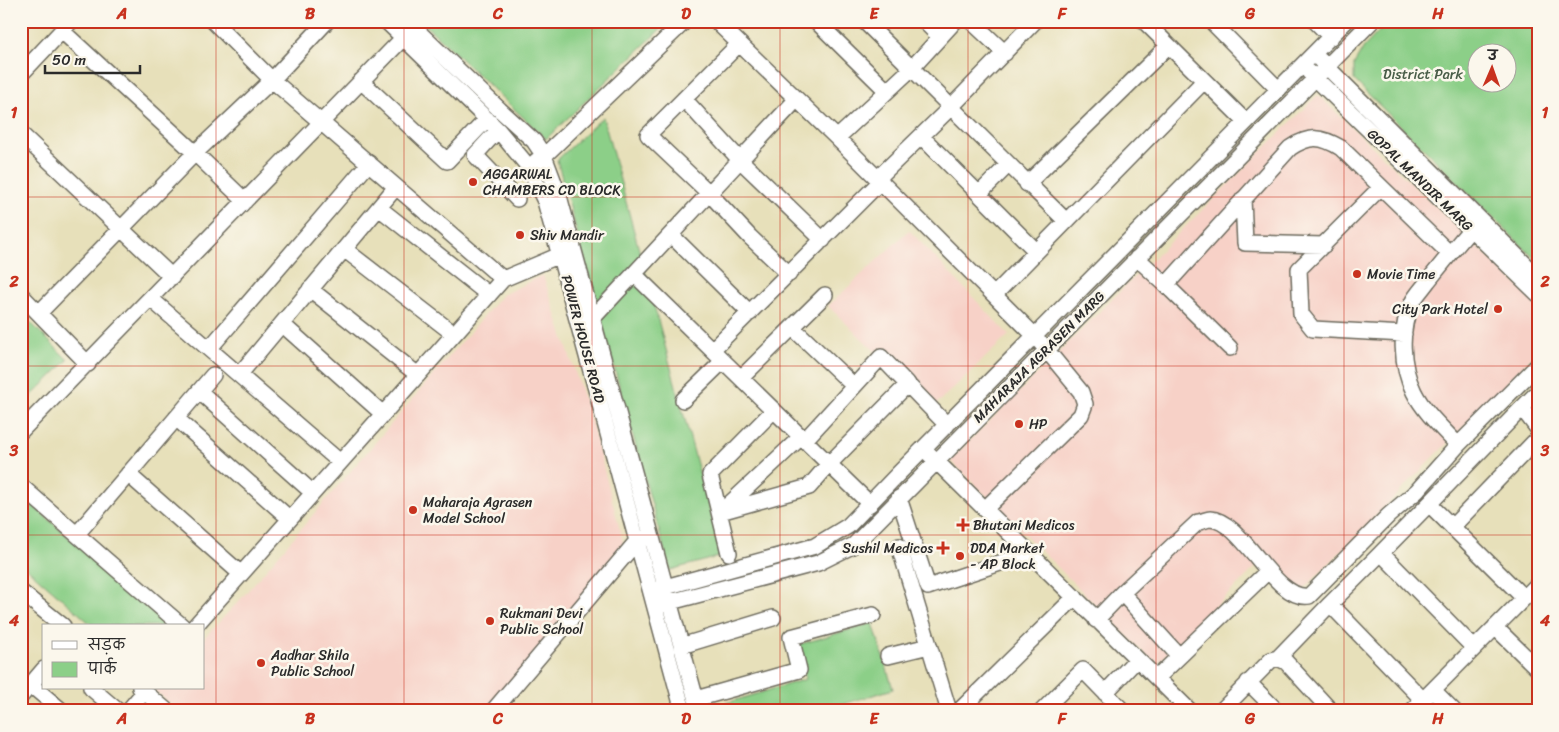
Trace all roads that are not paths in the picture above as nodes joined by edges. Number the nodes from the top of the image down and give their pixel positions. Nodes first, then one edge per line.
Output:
1 (213, 21) edge
2 (327, 21) edge
3 (386, 21) edge
4 (685, 21) edge
5 (716, 21) edge
6 (816, 21) edge
7 (864, 21) edge
8 (924, 21) edge
9 (955, 21) edge
10 (971, 21) edge
11 (1035, 21) edge
12 (1144, 21) edge
13 (1211, 21) edge
14 (1315, 21) edge
15 (1346, 21) edge
16 (1372, 21) edge
17 (67, 26) edge
18 (408, 29) edge
19 (940, 37) junction
20 (1331, 37) junction
21 (739, 44) junction
22 (1168, 46) junction
23 (1005, 52) junction
24 (1314, 54) junction
25 (1302, 66) junction
26 (1327, 67) junction
27 (911, 69) junction
28 (21, 74) edge
29 (1316, 78) junction
30 (272, 80) junction
31 (1204, 81) junction
32 (361, 82) junction
33 (1278, 89) junction
34 (887, 91) junction
35 (684, 99) junction
36 (796, 100) junction
37 (951, 107) junction
38 (487, 119) junction
39 (321, 122) junction
40 (1246, 122) junction
41 (498, 130) junction
42 (21, 134) edge
43 (528, 135) junction
44 (921, 136) junction
45 (837, 138) junction
46 (512, 147) junction
47 (195, 153) junction
48 (544, 156) junction
49 (740, 160) junction
50 (368, 163) junction
51 (1008, 165) junction
52 (528, 166) junction
53 (878, 180) junction
54 (1027, 184) junction
55 (396, 187) junction
56 (1381, 187) junction
57 (709, 193) junction
58 (979, 194) junction
59 (517, 200) dead end
60 (1244, 200) junction
61 (245, 201) junction
62 (379, 208) junction
63 (1066, 221) junction
64 (1475, 224) junction
65 (121, 229) junction
66 (671, 235) junction
67 (823, 240) junction
68 (1324, 245) junction
69 (344, 249) junction
70 (1036, 251) junction
71 (1449, 253) junction
72 (560, 255) junction
73 (1137, 258) junction
74 (634, 274) junction
75 (789, 274) junction
76 (172, 277) junction
77 (1538, 277) edge
78 (503, 279) junction
79 (1166, 285) junction
80 (310, 289) junction
81 (1538, 294) edge
82 (21, 295) edge
83 (489, 295) junction
84 (825, 295) dead end
85 (994, 295) junction
86 (151, 299) junction
87 (750, 312) junction
88 (39, 313) junction
89 (592, 319) junction
90 (282, 324) junction
91 (793, 328) junction
92 (454, 334) junction
93 (1404, 334) junction
94 (1036, 337) junction
95 (1230, 348) dead end
96 (209, 349) junction
97 (1046, 349) junction
98 (712, 350) junction
99 (723, 361) junction
100 (88, 364) junction
101 (1538, 365) edge
102 (213, 375) dead end
103 (239, 375) junction
104 (418, 375) junction
105 (741, 378) junction
106 (908, 384) junction
107 (854, 386) junction
108 (199, 392) junction
109 (1538, 392) edge
110 (683, 400) dead end
111 (1522, 408) junction
112 (774, 410) junction
113 (384, 414) junction
114 (176, 418) junction
115 (947, 425) junction
116 (1538, 429) edge
117 (21, 431) edge
118 (1538, 438) edge
119 (802, 439) junction
120 (1458, 445) junction
121 (923, 448) junction
122 (936, 461) junction
123 (340, 462) junction
124 (829, 464) junction
125 (128, 474) junction
126 (21, 486) edge
127 (313, 492) junction
128 (899, 498) junction
129 (870, 504) junction
130 (1430, 504) junction
131 (985, 509) junction
132 (720, 512) junction
133 (290, 519) junction
134 (1452, 527) junction
135 (77, 534) junction
136 (644, 538) junction
137 (899, 546) dead end
138 (729, 552) dead end
139 (1030, 553) junction
140 (1381, 553) junction
141 (1268, 571) junction
142 (241, 574) junction
143 (1538, 584) edge
144 (21, 592) edge
145 (1122, 593) junction
146 (660, 596) junction
147 (1075, 597) junction
148 (1524, 598) junction
149 (1330, 604) junction
150 (874, 615) dead end
151 (773, 618) dead end
152 (1096, 620) junction
153 (61, 624) edge
154 (180, 624) edge
155 (197, 624) edge
156 (1495, 627) junction
157 (681, 646) junction
158 (929, 646) junction
159 (1474, 648) junction
160 (888, 656) dead end
161 (1179, 656) junction
162 (1278, 658) junction
163 (1137, 659) junction
164 (1538, 668) edge
165 (42, 671) edge
166 (1157, 678) junction
167 (1248, 682) junction
168 (93, 690) edge
169 (142, 690) edge
170 (26, 691) edge
171 (1105, 693) junction
172 (1428, 695) junction
173 (697, 705) edge
174 (62, 711) edge
175 (118, 711) edge
176 (128, 711) edge
177 (167, 711) edge
178 (492, 711) edge
179 (683, 711) edge
180 (949, 711) edge
181 (959, 711) edge
182 (1042, 711) edge
183 (1124, 711) edge
184 (1190, 711) edge
185 (1221, 711) edge
186 (1277, 711) edge
187 (1331, 711) edge
188 (1412, 711) edge
189 (1454, 711) edge

1 - 30 street
2 - 30 street
3 - 18 street, POWER HOUSE ROAD
4 - 48 street
5 - 21 street
6 - 34 street
7 - 27 street
8 - 19 street
9 - 19 street
10 - 23 street
11 - 23 street
12 - 22 street
13 - 33 street
14 - 20 street
15 - 20 street, MAHARAJA AGRASEN MARG
16 - 26 street, MAHARAJA AGRASEN MARG
17 - 28 street
17 - 47 street
18 - 32 street
18 - 38 street, POWER HOUSE ROAD
18 - 43 street, POWER HOUSE ROAD
19 - 27 street
20 - 24 street, MAHARAJA AGRASEN MARG
21 - 35 street
21 - 36 street
22 - 31 street
22 - 54 street
23 - 37 street
24 - 25 street, MAHARAJA AGRASEN MARG
24 - 26 street, GOPAL MANDIR MARG
25 - 29 street, GOPAL MANDIR MARG
25 - 33 street, MAHARAJA AGRASEN MARG
26 - 29 street, MAHARAJA AGRASEN MARG
26 - 64 street, GOPAL MANDIR MARG
27 - 34 street
27 - 37 street
29 - 64 street, GOPAL MANDIR MARG
29 - 73 street, MAHARAJA AGRASEN MARG
30 - 39 street
30 - 47 street
31 - 40 street
31 - 63 street
32 - 38 street
32 - 39 street
33 - 40 street, MAHARAJA AGRASEN MARG
34 - 45 street
35 - 49 street
35 - 57 street
36 - 45 street
36 - 49 street
37 - 44 street
37 - 51 street
38 - 41 street, POWER HOUSE ROAD
39 - 50 street
39 - 61 street
40 - 94 street, MAHARAJA AGRASEN MARG
41 - 46 street, POWER HOUSE ROAD
41 - 59 street
42 - 65 street
43 - 46 street
43 - 48 street, POWER HOUSE ROAD
44 - 53 street
44 - 58 street
45 - 53 street
46 - 52 street, POWER HOUSE ROAD
47 - 61 street
47 - 65 street
48 - 52 street
48 - 89 street, POWER HOUSE ROAD
49 - 57 street
49 - 67 street
50 - 55 street
50 - 96 street
51 - 54 street
51 - 58 street
52 - 72 street, POWER HOUSE ROAD
53 - 67 street
53 - 85 street
54 - 63 street
55 - 62 street
55 - 78 street
56 - 60 street
56 - 68 street
56 - 71 street
57 - 66 street
57 - 75 street
58 - 70 street
60 - 68 street
60 - 79 street
61 - 76 street
62 - 69 street
62 - 83 street
63 - 70 street
64 - 71 street
64 - 77 street, GOPAL MANDIR MARG
64 - 81 street, GOPAL MANDIR MARG
65 - 76 street
65 - 88 street
66 - 74 street
66 - 87 street
67 - 75 street
68 - 93 street
69 - 80 street
69 - 92 street
70 - 85 street
71 - 93 street
72 - 78 street
72 - 136 street, POWER HOUSE ROAD
73 - 79 street
73 - 97 street, MAHARAJA AGRASEN MARG
74 - 89 street
74 - 98 street
75 - 87 street
76 - 86 street
78 - 83 street
79 - 95 street
80 - 90 street
80 - 104 street
82 - 88 street
83 - 92 street
84 - 91 street
85 - 94 street
86 - 96 street
86 - 100 street
87 - 98 street
88 - 100 street
89 - 136 street, POWER HOUSE ROAD
90 - 103 street
90 - 113 street
91 - 105 street
91 - 107 street
92 - 104 street
93 - 120 street
94 - 97 street
94 - 115 street, MAHARAJA AGRASEN MARG
96 - 103 street
97 - 122 street, MAHARAJA AGRASEN MARG
97 - 131 street
98 - 99 street
99 - 105 street
99 - 110 street
100 - 117 street
101 - 120 street
102 - 108 street
103 - 123 street
104 - 113 street
105 - 112 street
106 - 107 street
106 - 115 street
106 - 124 street
107 - 119 street
108 - 114 street
108 - 127 street
109 - 111 street
111 - 116 street
111 - 130 street
112 - 119 street
112 - 132 street
113 - 123 street
114 - 125 street
114 - 133 street
115 - 121 street, MAHARAJA AGRASEN MARG
118 - 134 street
119 - 124 street
119 - 132 street
120 - 141 street
121 - 122 street
121 - 129 street, MAHARAJA AGRASEN MARG
122 - 128 street, MAHARAJA AGRASEN MARG
122 - 131 street
123 - 127 street
124 - 129 street
124 - 132 street
125 - 135 street
125 - 142 street
126 - 135 street
127 - 133 street
128 - 139 street
128 - 146 street, MAHARAJA AGRASEN MARG
129 - 146 street, MAHARAJA AGRASEN MARG
130 - 134 street
130 - 140 street
131 - 139 street
132 - 138 street
133 - 142 street
134 - 148 street
135 - 154 street
136 - 146 street, POWER HOUSE ROAD
136 - 178 street
137 - 158 street
139 - 147 street
140 - 149 street
140 - 159 street
141 - 145 street
141 - 161 street
142 - 155 street
143 - 148 street
144 - 153 street
145 - 152 street
145 - 161 street
146 - 157 street, POWER HOUSE ROAD
146 - 179 street, POWER HOUSE ROAD
147 - 152 street
147 - 181 street
148 - 156 street
149 - 162 street
149 - 172 street
150 - 173 street
151 - 157 street
152 - 163 street
156 - 159 street
156 - 164 street
157 - 173 street, POWER HOUSE ROAD
158 - 160 street
158 - 180 street
159 - 172 street
161 - 166 street
162 - 167 street
162 - 187 street
163 - 166 street
163 - 171 street
165 - 170 street
166 - 184 street
167 - 185 street
167 - 186 street
168 - 175 street
169 - 176 street
169 - 177 street
170 - 174 street
171 - 182 street
171 - 183 street
172 - 188 street
172 - 189 street

